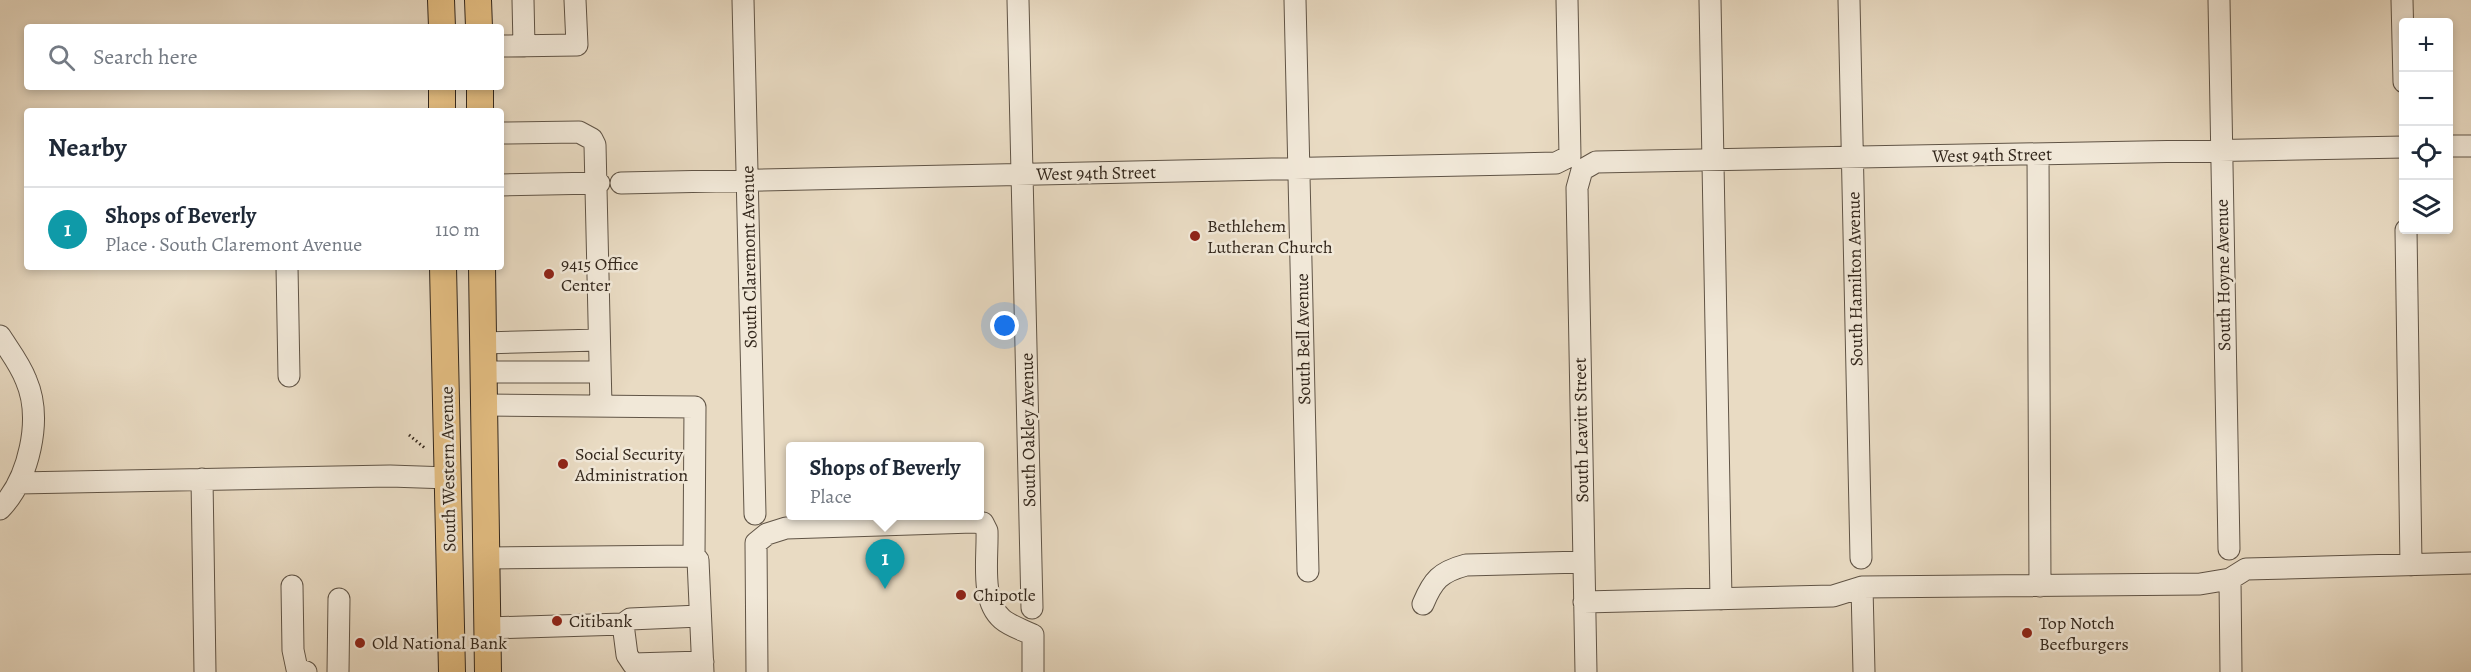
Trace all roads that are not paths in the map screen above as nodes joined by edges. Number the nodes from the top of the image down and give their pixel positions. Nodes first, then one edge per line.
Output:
1 (441, 0) edge
2 (478, 0) edge
3 (523, 0) edge
4 (575, 0) edge
5 (743, 0) edge
6 (1018, 0) edge
7 (1295, 0) edge
8 (1566, 0) edge
9 (1710, 0) edge
10 (1849, 0) edge
11 (2218, 0) edge
12 (2402, 0) edge
13 (441, 24) edge
14 (478, 24) edge
15 (504, 46) edge
16 (524, 46) junction
17 (2403, 72) edge
18 (441, 90) edge
19 (480, 90) edge
20 (441, 108) edge
21 (480, 108) edge
22 (504, 133) edge
23 (2453, 146) edge
24 (2471, 146) edge
25 (2399, 147) edge
26 (2221, 151) junction
27 (2038, 154) junction
28 (1852, 157) junction
29 (1713, 160) junction
30 (1299, 169) junction
31 (1571, 169) junction
32 (1022, 174) junction
33 (747, 180) junction
34 (597, 183) junction
35 (621, 183) dead end
36 (504, 185) edge
37 (2406, 234) edge
38 (287, 270) edge
39 (443, 270) edge
40 (482, 270) edge
41 (0, 336) edge
42 (599, 340) junction
43 (483, 343) junction
44 (484, 372) junction
45 (600, 372) junction
46 (289, 376) dead end
47 (484, 405) junction
48 (602, 406) junction
49 (449, 478) junction
50 (202, 479) junction
51 (18, 483) junction
52 (0, 509) edge
53 (755, 514) dead end
54 (2229, 549) dead end
55 (694, 556) junction
56 (487, 558) junction
57 (1861, 558) dead end
58 (1584, 562) junction
59 (2471, 563) edge
60 (2411, 565) junction
61 (1308, 571) dead end
62 (2230, 579) junction
63 (292, 586) dead end
64 (2040, 586) junction
65 (1862, 587) junction
66 (339, 599) dead end
67 (1721, 599) junction
68 (1584, 602) junction
69 (1423, 604) dead end
70 (1032, 608) dead end
71 (700, 616) junction
72 (623, 624) junction
73 (488, 628) junction
74 (703, 667) edge
75 (206, 672) edge
76 (306, 672) edge
77 (338, 672) edge
78 (452, 672) edge
79 (488, 672) edge
80 (758, 672) edge
81 (1033, 672) edge
82 (1586, 672) edge
83 (1864, 672) edge
84 (2231, 672) edge

1 - 13 main road
2 - 14 main road
3 - 16 street
4 - 16 street
5 - 33 street, South Claremont Avenue
6 - 32 street, South Oakley Avenue
7 - 30 street, South Bell Avenue
8 - 31 street, South Leavitt Street
9 - 29 street
10 - 28 street, South Hamilton Avenue
11 - 26 street, South Hoyne Avenue
12 - 17 street
15 - 16 street
18 - 20 main road
19 - 21 main road
22 - 34 street
23 - 24 street
25 - 26 street, West 94th Street
26 - 27 street, West 94th Street
26 - 54 street, South Hoyne Avenue
27 - 28 street, West 94th Street
27 - 64 street
28 - 29 street, West 94th Street
28 - 57 street, South Hamilton Avenue
29 - 31 street, West 94th Street
29 - 67 street
30 - 31 street, West 94th Street
30 - 32 street, West 94th Street
30 - 61 street, South Bell Avenue
31 - 58 street, South Leavitt Street
32 - 33 street, West 94th Street
32 - 70 street, South Oakley Avenue
33 - 35 street, West 94th Street
33 - 53 street, South Claremont Avenue
34 - 36 street
34 - 42 street
37 - 60 street
38 - 46 street
39 - 49 main road, South Western Avenue
40 - 43 main road, South Western Avenue
41 - 51 street
42 - 43 street
42 - 45 street
43 - 44 main road, South Western Avenue
44 - 45 street
44 - 47 main road, South Western Avenue
45 - 48 street
47 - 48 street
47 - 56 main road, South Western Avenue
48 - 55 street
49 - 50 street
49 - 78 main road, South Western Avenue
50 - 51 street
50 - 75 street
51 - 52 street
55 - 56 street
55 - 71 street
56 - 73 main road, South Western Avenue
58 - 68 street, South Leavitt Street
58 - 69 street
59 - 60 street
60 - 62 street
62 - 64 street
62 - 84 street
63 - 76 street
64 - 65 street
65 - 67 street
65 - 83 street
66 - 77 street
67 - 68 street
68 - 82 street, South Leavitt Street
71 - 72 street
71 - 74 street
72 - 73 street
72 - 74 street
73 - 79 main road, South Western Avenue
80 - 81 street

